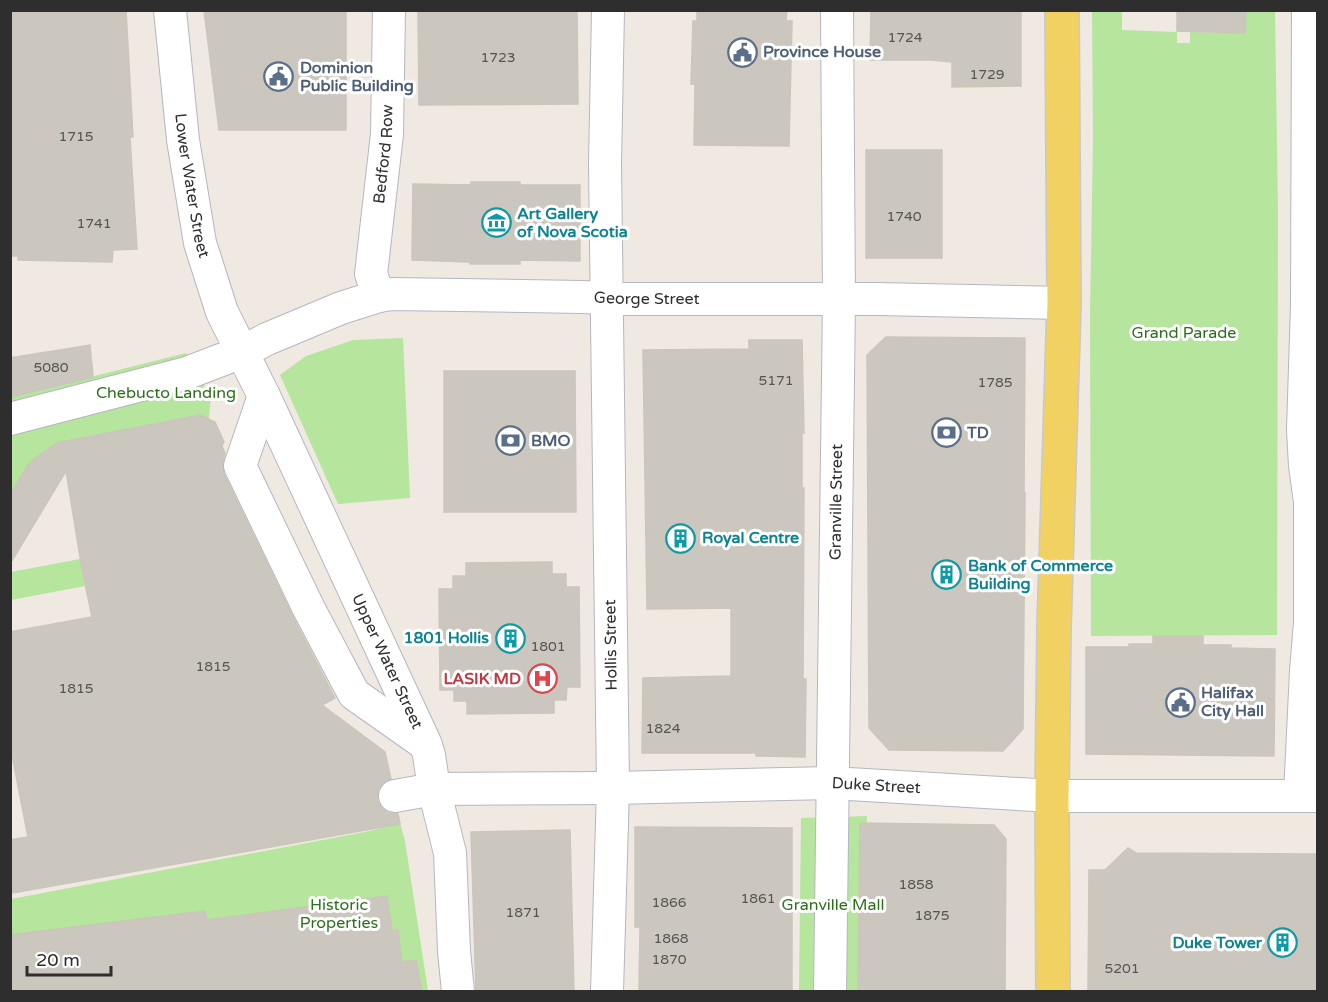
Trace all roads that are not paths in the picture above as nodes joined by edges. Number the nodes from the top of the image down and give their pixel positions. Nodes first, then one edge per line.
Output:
1 (170, 10) edge
2 (389, 10) edge
3 (608, 10) edge
4 (837, 10) edge
5 (1062, 10) edge
6 (1308, 10) edge
7 (379, 296) junction
8 (607, 298) junction
9 (839, 300) junction
10 (1064, 303) junction
11 (1312, 305) edge
12 (242, 352) junction
13 (264, 396) junction
14 (10, 419) edge
15 (426, 745) junction
16 (832, 783) junction
17 (613, 788) junction
18 (434, 789) junction
19 (395, 796) dead end
20 (1052, 796) junction
21 (1309, 796) edge
22 (458, 992) edge
23 (607, 992) edge
24 (830, 992) edge
25 (1053, 992) edge

1 - 12 street, Lower Water Street
2 - 7 street, Bedford Row
3 - 8 street, Hollis Street
4 - 9 street, Granville Street
5 - 10 main road
6 - 11 street
7 - 8 street, George Street
7 - 12 street, George Street
8 - 9 street, George Street
8 - 17 street, Hollis Street
9 - 10 street, George Street
9 - 16 street, Granville Street
10 - 20 main road
11 - 21 street
12 - 13 street, Upper Water Street
12 - 14 street
13 - 15 street, Upper Water Street
13 - 15 street
15 - 18 street, Upper Water Street
16 - 17 street, Duke Street
16 - 20 street, Duke Street
16 - 24 street, Granville Street
17 - 18 street, Duke Street
17 - 23 street, Hollis Street
18 - 19 street, Duke Street
18 - 22 street, Upper Water Street
20 - 21 street, Duke Street
20 - 25 main road

